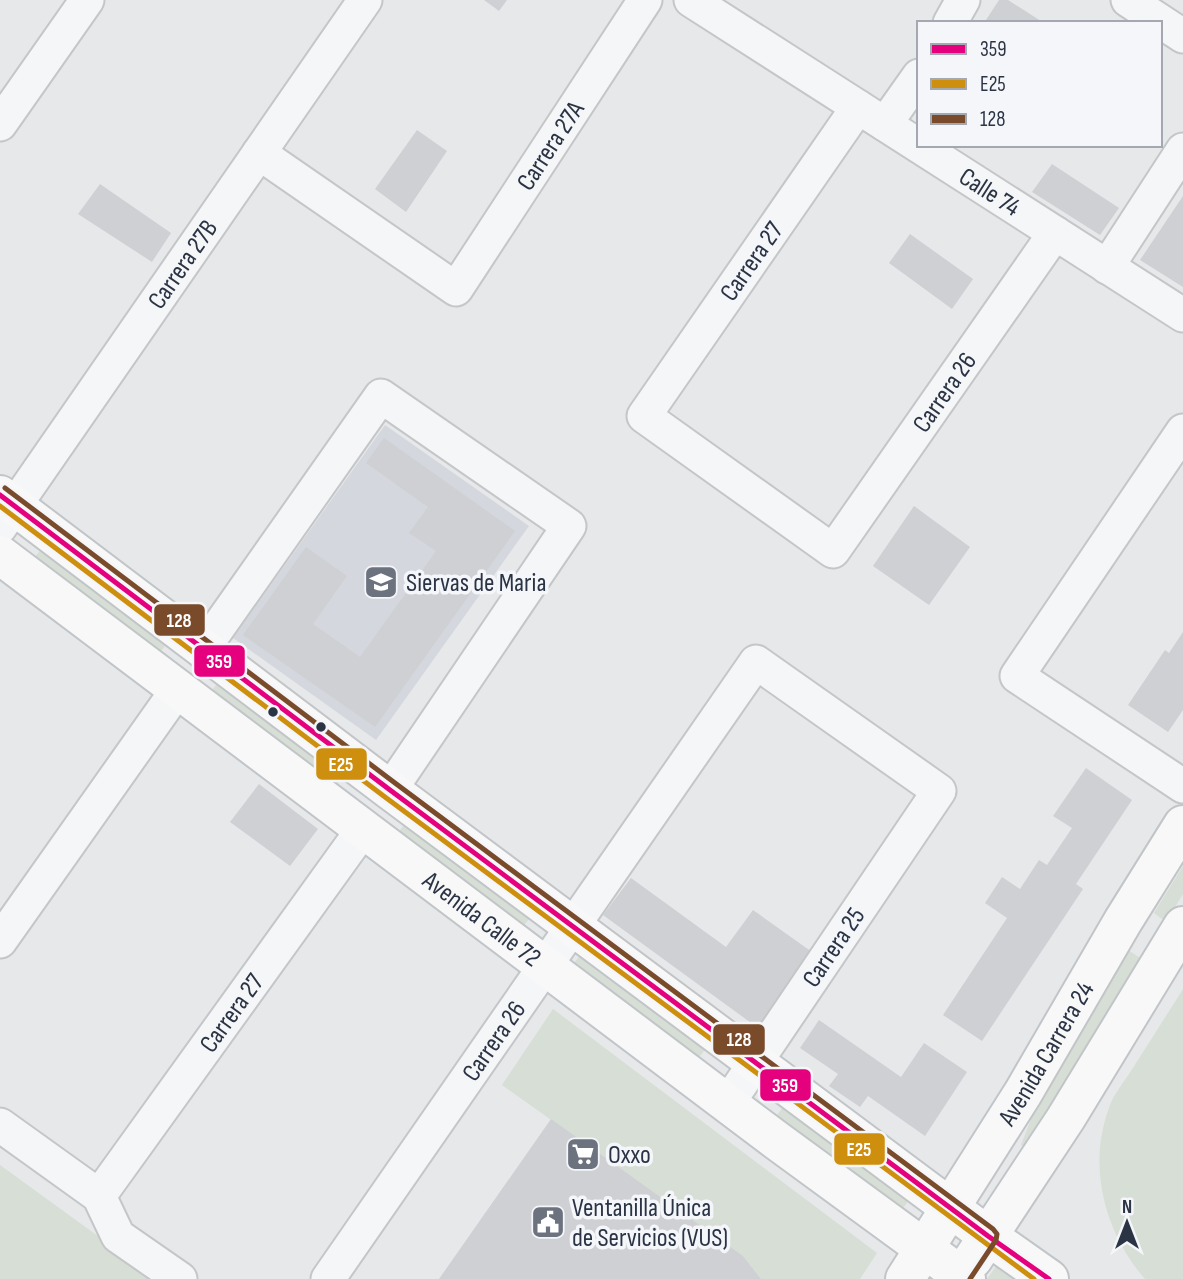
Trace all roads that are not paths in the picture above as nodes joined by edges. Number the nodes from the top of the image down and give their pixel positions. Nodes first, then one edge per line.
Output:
1 (87, 0) edge
2 (365, 0) edge
3 (645, 0) edge
4 (691, 0) edge
5 (963, 0) edge
6 (1128, 0) edge
7 (951, 21) edge
8 (1160, 21) edge
9 (1162, 22) edge
10 (1183, 36) edge
11 (917, 78) edge
12 (872, 116) junction
13 (0, 124) edge
14 (917, 145) edge
15 (920, 147) edge
16 (1183, 150) edge
17 (259, 153) junction
18 (1055, 233) junction
19 (1107, 267) junction
20 (1183, 316) edge
21 (1183, 431) edge
22 (5, 509) edge
23 (833, 551) joint
24 (0, 555) edge
25 (203, 649) junction
26 (756, 662) joint
27 (178, 689) junction
28 (1183, 786) edge
29 (390, 790) junction
30 (1183, 825) edge
31 (364, 828) junction
32 (1123, 921) junction
33 (572, 926) junction
34 (1175, 938) edge
35 (0, 941) edge
36 (544, 965) junction
37 (754, 1062) junction
38 (728, 1103) junction
39 (0, 1125) edge
40 (99, 1196) junction
41 (950, 1208) junction
42 (988, 1237) junction
43 (914, 1264) edge
44 (963, 1278) edge
45 (180, 1279) edge
46 (328, 1279) edge
47 (1049, 1279) edge

1 - 13 street
2 - 17 street, Carrera 27B
3 - 17 street, Carrera 27A
4 - 12 street, Calle 74
5 - 7 street
6 - 8 street
9 - 10 street
11 - 12 street, Carrera 27
12 - 14 street, Calle 74
12 - 23 street, Carrera 27
15 - 18 street, Calle 74
16 - 19 street
17 - 22 street, Carrera 27B
18 - 19 street, Calle 74
18 - 23 street, Carrera 26
19 - 20 street, Calle 74
21 - 28 street
22 - 25 main road, Avenida Calle 72
24 - 27 main road, Avenida Calle 72
25 - 29 main road, Avenida Calle 72
25 - 29 street
26 - 33 street, Carrera 26
26 - 37 street, Carrera 25
27 - 31 main road, Avenida Calle 72
27 - 35 street
29 - 33 main road, Avenida Calle 72
30 - 32 main road, Avenida Carrera 24
31 - 36 main road, Avenida Calle 72
31 - 40 street, Carrera 27
32 - 34 main road
32 - 41 main road, Avenida Carrera 24
33 - 36 street, Carrera 26
33 - 37 main road, Avenida Calle 72
34 - 42 main road, Avenida Carrera 24
36 - 38 main road, Avenida Calle 72
36 - 46 street, Carrera 26
37 - 38 street, Carrera 25
37 - 41 main road, Avenida Calle 72
38 - 43 main road, Avenida Calle 72
39 - 40 street
40 - 45 street
41 - 42 main road, Avenida Calle 72
41 - 43 main road, Avenida Carrera 24
42 - 44 main road, Avenida Carrera 24
42 - 47 main road, Avenida Calle 72
43 - 44 main road, Avenida Calle 72

